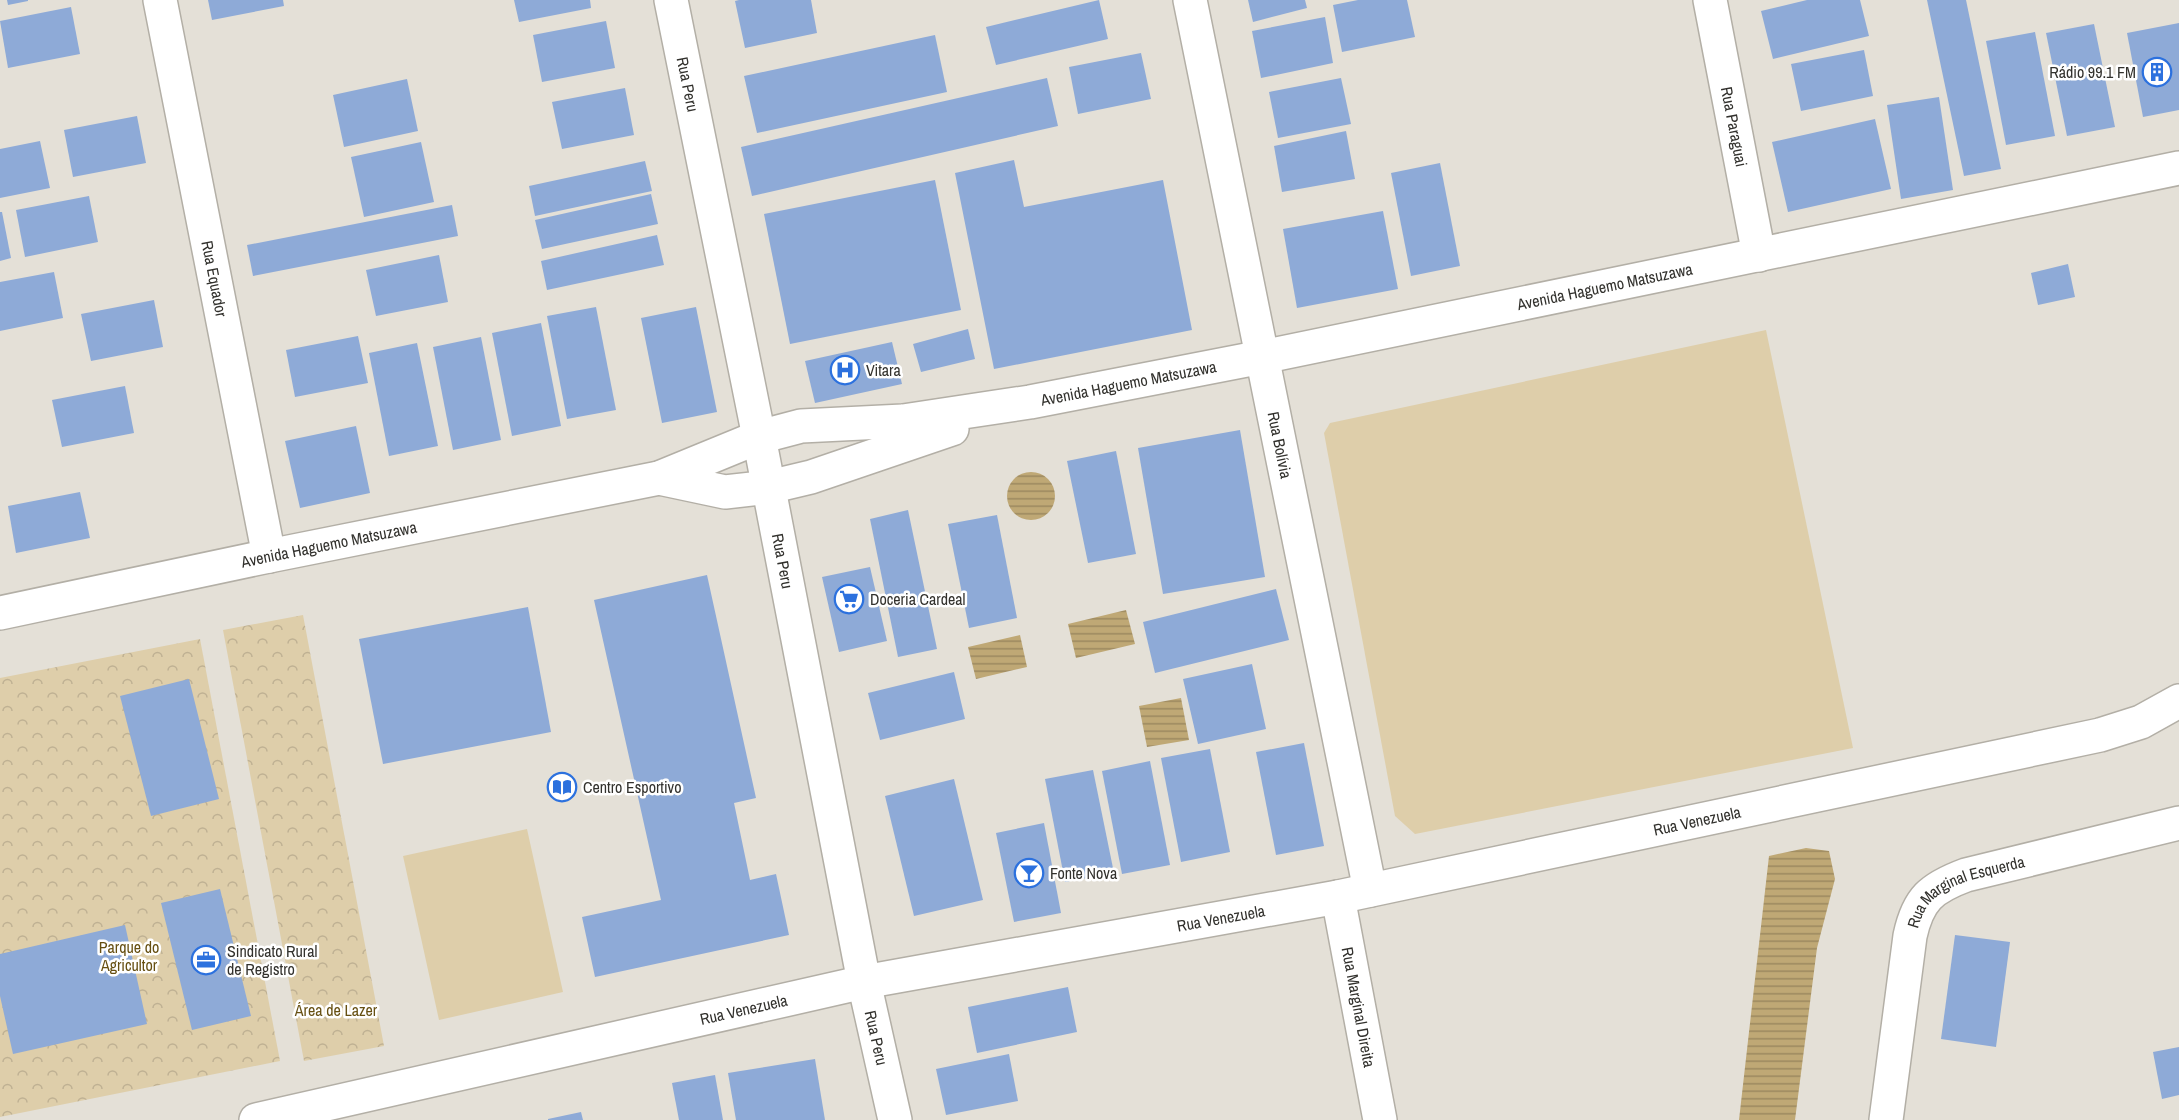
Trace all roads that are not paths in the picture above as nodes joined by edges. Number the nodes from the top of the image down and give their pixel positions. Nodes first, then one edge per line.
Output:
1 (160, 0) edge
2 (671, 0) edge
3 (1190, 0) edge
4 (1710, 0) edge
5 (2179, 168) edge
6 (1759, 255) junction
7 (1262, 357) junction
8 (1030, 402) junction
9 (903, 421) junction
10 (759, 437) junction
11 (659, 478) junction
12 (768, 488) junction
13 (269, 556) junction
14 (0, 614) edge
15 (2179, 701) edge
16 (2179, 823) edge
17 (1370, 890) junction
18 (1338, 897) junction
19 (864, 982) junction
20 (256, 1120) edge
21 (895, 1120) edge
22 (1380, 1120) edge
23 (1886, 1120) edge

1 - 13 street, Rua Equador
2 - 10 street, Rua Peru
3 - 7 street, Rua Bolívia
4 - 6 street, Rua Paraguai
5 - 6 street, Avenida Haguemo Matsuzawa
6 - 7 street, Avenida Haguemo Matsuzawa
7 - 8 street, Avenida Haguemo Matsuzawa
7 - 17 street, Rua Bolívia
8 - 9 street, Avenida Haguemo Matsuzawa
8 - 12 street, Avenida Haguemo Matsuzawa
9 - 10 street, Avenida Haguemo Matsuzawa
9 - 12 street, Avenida Haguemo Matsuzawa
10 - 11 street, Avenida Haguemo Matsuzawa
10 - 12 street, Rua Peru
11 - 12 street, Avenida Haguemo Matsuzawa
11 - 13 street, Avenida Haguemo Matsuzawa
12 - 19 street, Rua Peru
13 - 14 street, Avenida Haguemo Matsuzawa
15 - 17 street, Rua Venezuela
16 - 23 street, Rua Marginal Esquerda
17 - 18 street, Rua Venezuela
18 - 19 street, Rua Venezuela
18 - 22 street, Rua Marginal Direita
19 - 20 street, Rua Venezuela
19 - 21 street, Rua Peru

